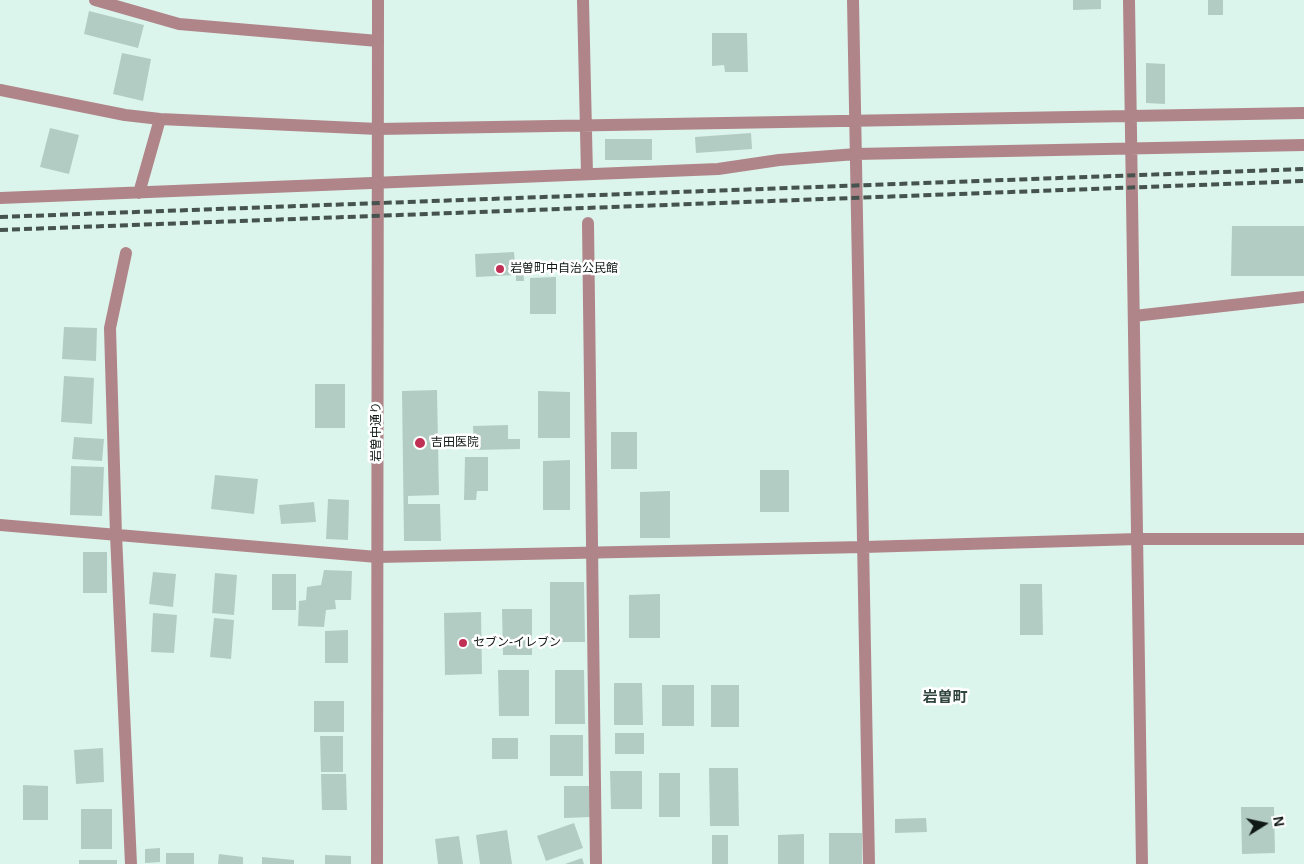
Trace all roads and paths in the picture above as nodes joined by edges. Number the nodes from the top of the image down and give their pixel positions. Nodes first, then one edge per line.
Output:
1 (95, 0) edge
2 (378, 0) edge
3 (583, 0) edge
4 (853, 0) edge
5 (1129, 0) edge
6 (378, 41) junction
7 (0, 90) edge
8 (1304, 113) edge
9 (1131, 114) junction
10 (160, 119) junction
11 (856, 120) junction
12 (584, 125) junction
13 (378, 129) junction
14 (1304, 145) edge
15 (1131, 148) junction
16 (856, 154) junction
17 (587, 174) junction
18 (377, 182) junction
19 (138, 193) junction
20 (0, 198) edge
21 (588, 223) dead end
22 (126, 253) dead end
23 (1304, 298) edge
24 (1134, 316) junction
25 (0, 525) edge
26 (116, 535) junction
27 (1138, 539) junction
28 (1304, 539) edge
29 (864, 547) junction
30 (592, 553) junction
31 (378, 557) junction
32 (132, 864) edge
33 (377, 864) edge
34 (596, 864) edge
35 (869, 864) edge
36 (1142, 864) edge

1 - 6 street
2 - 6 street, 岩曽中通り
3 - 12 street
4 - 11 street
5 - 9 street
6 - 13 street, 岩曽中通り
7 - 10 street
8 - 9 street
9 - 11 street
9 - 15 street
10 - 13 street
10 - 19 street
11 - 12 street
11 - 16 street
12 - 13 street
12 - 17 street
13 - 18 street, 岩曽中通り
14 - 15 street
15 - 16 street
15 - 24 street
16 - 17 street
16 - 29 street
17 - 18 street
18 - 19 street
18 - 31 street, 岩曽中通り
19 - 20 street
21 - 30 street
22 - 26 street
23 - 24 street
24 - 27 street
25 - 26 street
26 - 31 street
26 - 32 street
27 - 28 street
27 - 29 street
27 - 36 street
29 - 30 street
29 - 35 street
30 - 31 street
30 - 34 street
31 - 33 street, 岩曽中通り

